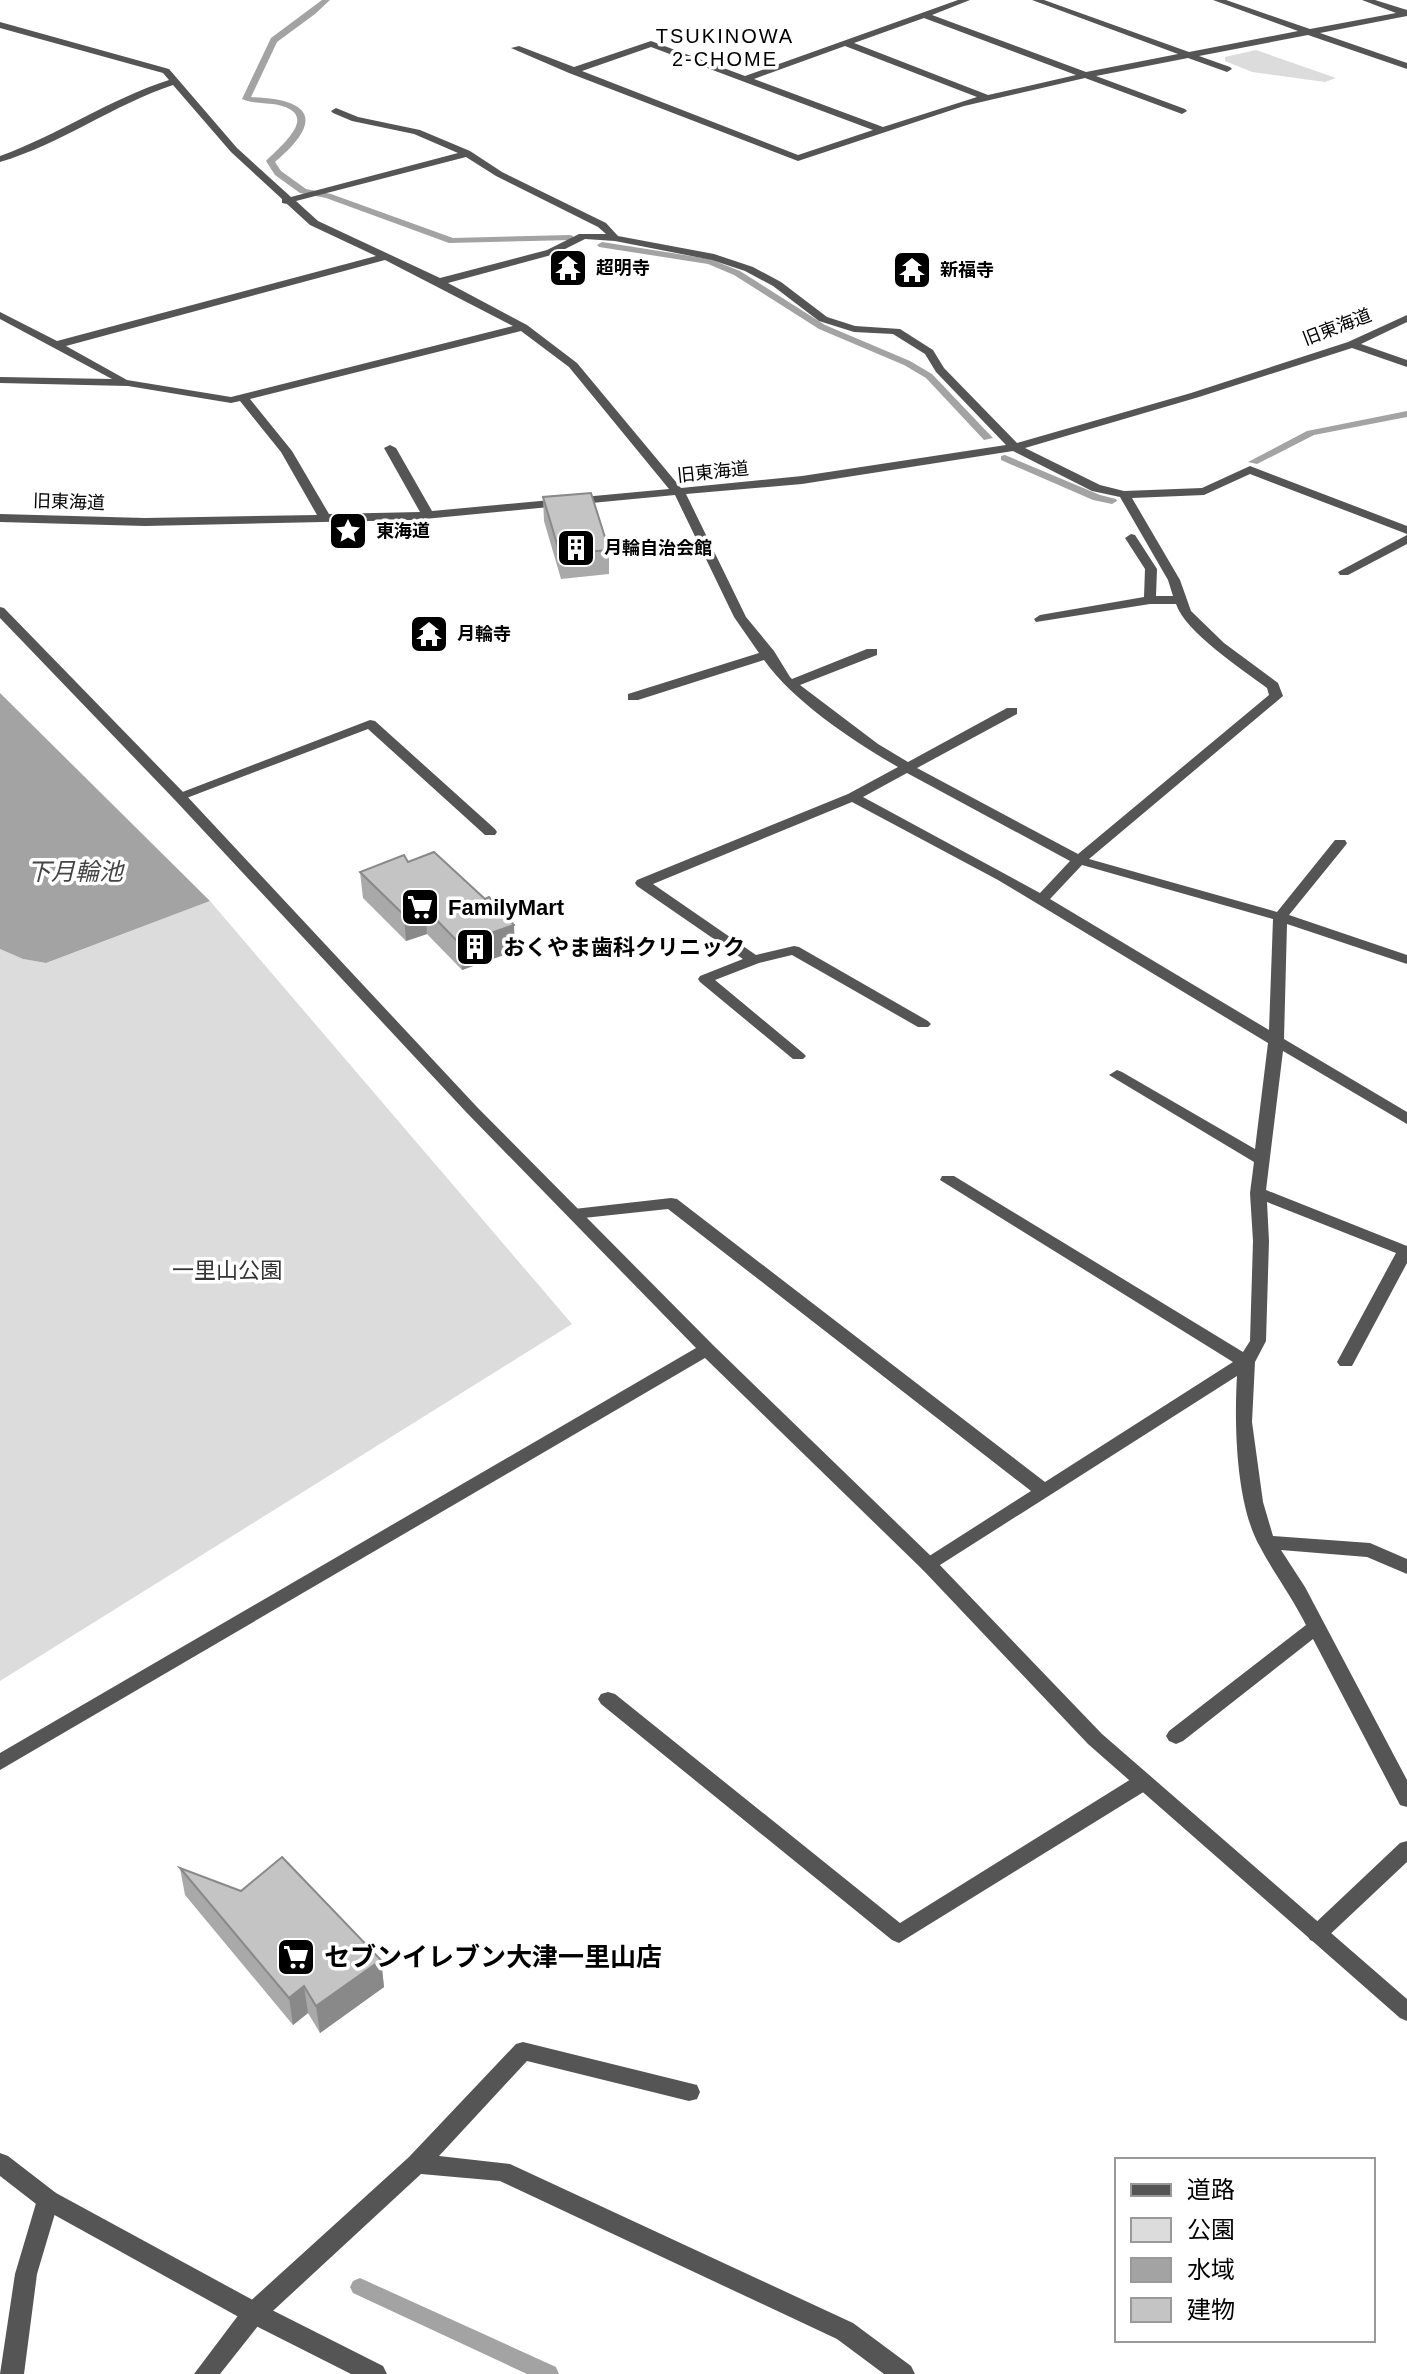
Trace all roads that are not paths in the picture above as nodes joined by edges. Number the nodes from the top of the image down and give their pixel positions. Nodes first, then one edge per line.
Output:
1 (966, 0) edge
2 (1036, 0) edge
3 (1217, 0) edge
4 (1245, 0) edge
5 (1366, 0) edge
6 (1232, 5) junction
7 (1406, 13) edge
8 (924, 15) junction
9 (0, 25) edge
10 (1309, 32) junction
11 (845, 43) junction
12 (516, 48) dead end
13 (1189, 55) junction
14 (1407, 66) edge
15 (1227, 69) dead end
16 (572, 71) junction
17 (1086, 75) junction
18 (745, 79) junction
19 (173, 82) junction
20 (987, 98) junction
21 (336, 111) dead end
22 (1182, 111) dead end
23 (880, 129) junction
24 (467, 153) junction
25 (0, 159) edge
26 (286, 201) junction
27 (615, 238) junction
28 (385, 257) junction
29 (439, 282) junction
30 (0, 315) edge
31 (1407, 318) edge
32 (523, 327) junction
33 (1352, 344) junction
34 (56, 345) junction
35 (1407, 364) edge
36 (0, 380) edge
37 (128, 383) junction
38 (243, 397) junction
39 (1015, 447) junction
40 (390, 448) dead end
41 (680, 494) junction
42 (1124, 496) junction
43 (428, 515) junction
44 (0, 518) edge
45 (326, 519) junction
46 (1407, 530) edge
47 (1131, 538) dead end
48 (1407, 539) edge
49 (1344, 572) dead end
50 (1150, 600) junction
51 (1181, 600) junction
52 (0, 611) edge
53 (1040, 619) dead end
54 (872, 652) dead end
55 (769, 654) junction
56 (791, 684) junction
57 (633, 697) dead end
58 (1012, 711) dead end
59 (907, 767) junction
60 (179, 796) junction
61 (853, 797) junction
62 (490, 832) dead end
63 (1340, 843) dead end
64 (1079, 860) junction
65 (1041, 900) junction
66 (1280, 917) junction
67 (754, 960) junction
68 (1407, 960) edge
69 (923, 1024) dead end
70 (1276, 1043) junction
71 (798, 1056) dead end
72 (1117, 1075) dead end
73 (1407, 1119) edge
74 (1260, 1159) junction
75 (948, 1180) dead end
76 (1258, 1193) junction
77 (574, 1214) junction
78 (707, 1349) junction
79 (1246, 1362) junction
80 (1346, 1362) dead end
81 (1044, 1491) junction
82 (1266, 1542) junction
83 (929, 1565) junction
84 (1407, 1567) edge
85 (1316, 1627) junction
86 (608, 1699) dead end
87 (1176, 1736) dead end
88 (0, 1762) edge
89 (1143, 1782) junction
90 (1407, 1799) edge
91 (1407, 1849) edge
92 (1317, 1934) junction
93 (1407, 2012) edge
94 (689, 2092) dead end
95 (0, 2163) edge
96 (417, 2164) junction
97 (48, 2200) junction
98 (254, 2313) junction
99 (12, 2374) edge
100 (206, 2374) edge
101 (375, 2374) edge
102 (903, 2374) edge

1 - 8 street
2 - 13 street
3 - 6 street
4 - 6 street
5 - 7 street
6 - 10 street
7 - 10 street
8 - 11 street
8 - 17 street
9 - 19 street
10 - 13 street
10 - 14 street
11 - 18 street
11 - 20 street
12 - 16 street
13 - 15 street
13 - 17 street
16 - 18 street
16 - 23 street
17 - 20 street
17 - 22 street
18 - 23 street
19 - 25 street
19 - 26 street
20 - 23 street
21 - 24 street
24 - 26 street
24 - 27 street
26 - 28 street
27 - 29 street
27 - 39 street
28 - 29 street
28 - 34 street
29 - 32 street
30 - 34 street
31 - 33 street, 旧東海道
32 - 38 street
32 - 41 street
33 - 35 street
33 - 39 street, 旧東海道
34 - 37 street
36 - 37 street
37 - 38 street
38 - 45 street
39 - 41 street, 旧東海道
39 - 42 street
40 - 43 street
41 - 43 street, 旧東海道
41 - 55 street
42 - 46 street
42 - 51 street
43 - 45 street, 旧東海道
44 - 45 street, 旧東海道
47 - 50 street
48 - 49 street
50 - 51 street
50 - 53 street
51 - 64 street
52 - 60 street
54 - 56 street
55 - 56 street
55 - 57 street
56 - 59 street
58 - 59 street
59 - 61 street
59 - 64 street
60 - 62 street
60 - 77 street
61 - 65 street
61 - 67 street
63 - 66 street
64 - 65 street
64 - 66 street
65 - 70 street
66 - 68 street
66 - 70 street
67 - 69 street
67 - 71 street
70 - 73 street
70 - 74 street
72 - 74 street
74 - 76 street
75 - 79 street
76 - 79 street
76 - 80 street
77 - 78 street
77 - 81 street
78 - 83 street
78 - 88 street
79 - 81 street
79 - 82 street
81 - 83 street
82 - 84 street
82 - 85 street
83 - 89 street
85 - 87 street
85 - 90 street
86 - 89 street
89 - 92 street
91 - 92 street
92 - 93 street
94 - 96 street
95 - 97 street
96 - 98 street
96 - 102 street
97 - 98 street
97 - 99 street
98 - 100 street
98 - 101 street

